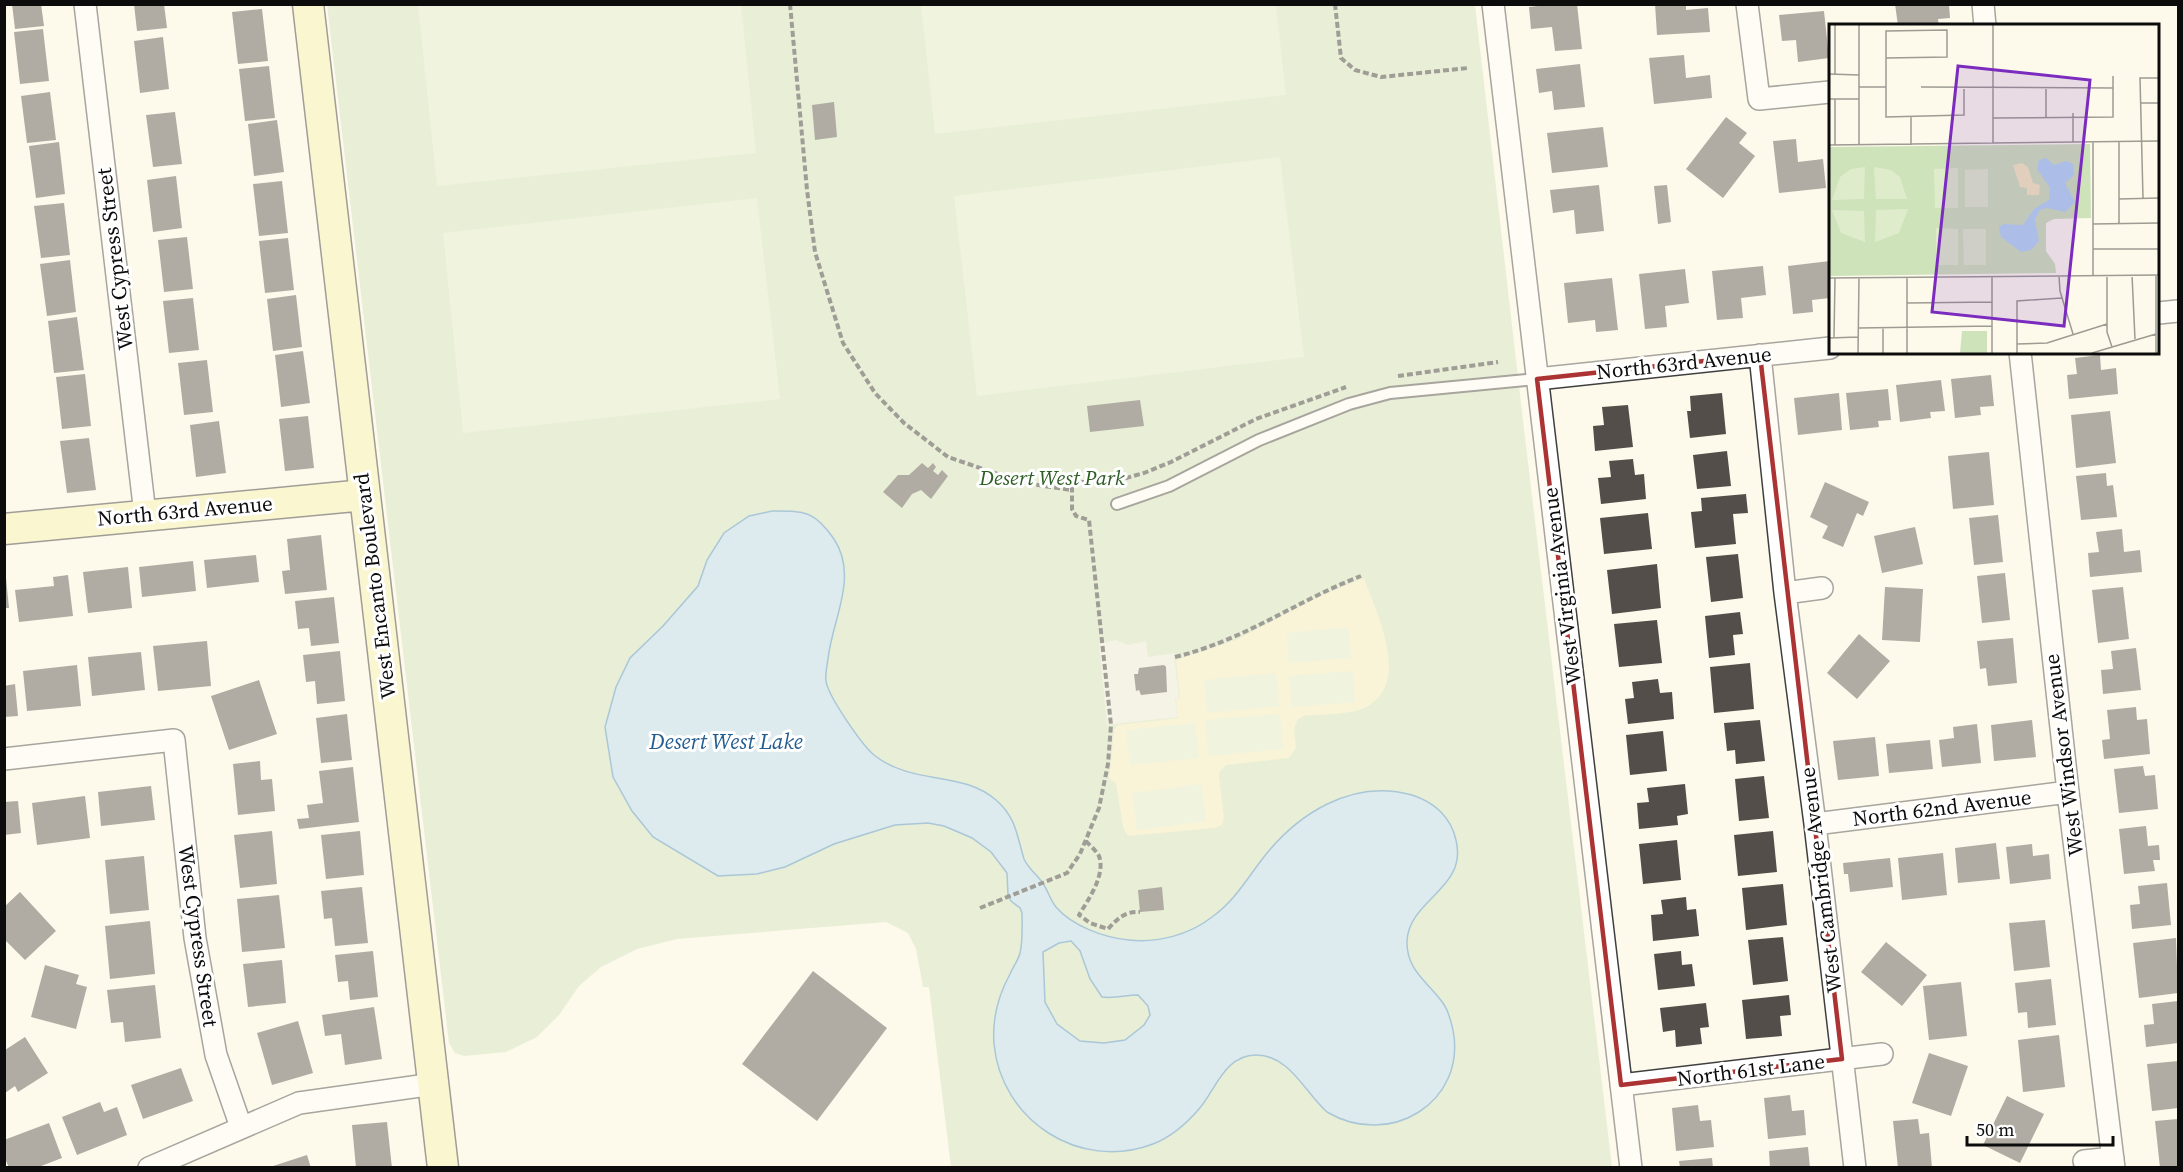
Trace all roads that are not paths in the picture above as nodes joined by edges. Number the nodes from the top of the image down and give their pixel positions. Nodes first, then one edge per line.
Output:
1 (85, 4) edge
2 (308, 4) edge
3 (1493, 4) edge
4 (1747, 4) edge
5 (1983, 4) edge
6 (1985, 24) edge
7 (1829, 92) edge
8 (2178, 311) edge
9 (2159, 313) edge
10 (1829, 348) edge
11 (2020, 354) edge
12 (1760, 355) junction
13 (1537, 379) junction
14 (365, 495) junction
15 (1117, 504) dead end
16 (145, 514) junction
17 (4, 530) edge
18 (1822, 588) dead end
19 (1785, 593) junction
20 (4, 759) edge
21 (2068, 792) junction
22 (1815, 824) junction
23 (1882, 1054) dead end
24 (1842, 1059) junction
25 (434, 1084) junction
26 (1621, 1085) junction
27 (241, 1127) junction
28 (2084, 1161) dead end
29 (2114, 1162) edge
30 (149, 1167) edge
31 (443, 1167) edge
32 (1631, 1167) edge
33 (1855, 1167) edge

1 - 16 street, West Cypress Street
2 - 14 street, West Encanto Boulevard
3 - 13 street, West Virginia Avenue
4 - 7 street
5 - 6 street
8 - 9 street
10 - 12 street, North 63rd Avenue
11 - 21 street, West Windsor Avenue
12 - 13 street, North 63rd Avenue
12 - 19 street, West Cambridge Avenue
13 - 15 lane
13 - 26 street, West Virginia Avenue
14 - 16 street, North 63rd Avenue
14 - 25 street, West Encanto Boulevard
16 - 17 street, North 63rd Avenue
18 - 19 street
19 - 22 street, West Cambridge Avenue
20 - 27 street, West Cypress Street
21 - 22 street, North 62nd Avenue
21 - 29 street, West Windsor Avenue
22 - 24 street, West Cambridge Avenue
23 - 24 street, North 61st Lane
24 - 26 street, North 61st Lane
24 - 33 street, West Cambridge Avenue
25 - 27 street
25 - 31 street, West Encanto Boulevard
26 - 32 street, West Virginia Avenue
27 - 30 street
28 - 29 street, West Windsor Avenue

